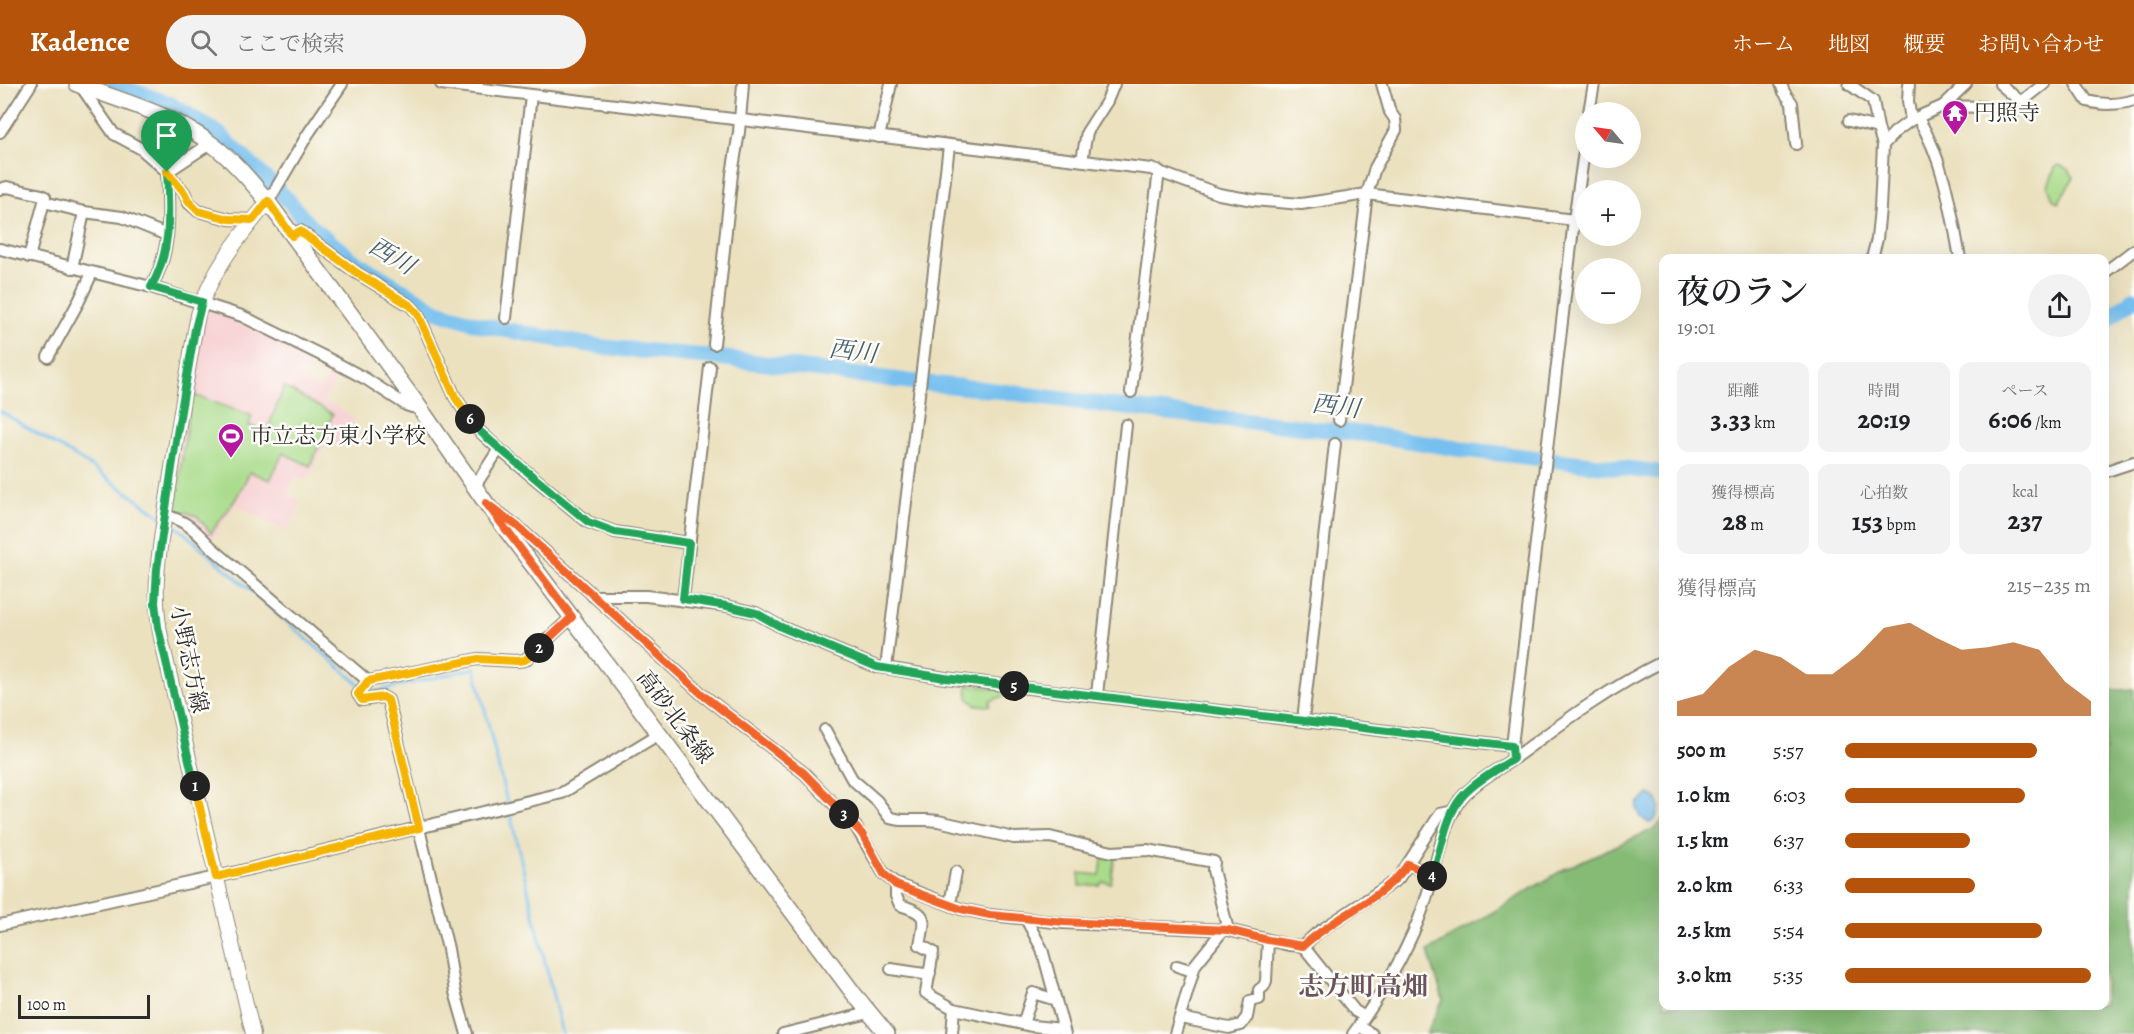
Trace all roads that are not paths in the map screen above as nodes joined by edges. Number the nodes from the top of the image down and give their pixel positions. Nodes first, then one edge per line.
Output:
1 (31, 84) edge
2 (342, 84) edge
3 (441, 84) edge
4 (743, 84) edge
5 (891, 84) edge
6 (1114, 84) edge
7 (1382, 84) edge
8 (1593, 84) edge
9 (1781, 84) edge
10 (1849, 84) edge
11 (1909, 84) edge
12 (1966, 84) edge
13 (2000, 84) edge
14 (2044, 84) edge
15 (2076, 84) edge
16 (88, 86) edge
17 (531, 95) junction
18 (2134, 100) edge
19 (1590, 102) edge
20 (1943, 106) junction
21 (1984, 107) dead end
22 (1914, 119) junction
23 (739, 120) junction
24 (1849, 121) dead end
25 (1878, 128) junction
26 (0, 132) edge
27 (879, 137) junction
28 (211, 143) junction
29 (1796, 144) dead end
30 (1883, 145) junction
31 (950, 146) junction
32 (1083, 159) junction
33 (1582, 168) edge
34 (1159, 171) junction
35 (167, 172) junction
36 (0, 189) edge
37 (273, 194) junction
38 (1367, 194) junction
39 (44, 202) junction
40 (84, 212) junction
41 (253, 220) junction
42 (1574, 220) junction
43 (167, 235) junction
44 (292, 236) junction
45 (2134, 250) edge
46 (1, 252) edge
47 (1873, 254) edge
48 (1958, 254) edge
49 (29, 257) junction
50 (72, 268) junction
51 (2109, 269) edge
52 (92, 273) junction
53 (151, 287) junction
54 (202, 302) junction
55 (506, 318) dead end
56 (714, 344) dead end
57 (48, 357) dead end
58 (710, 367) dead end
59 (1131, 392) dead end
60 (417, 404) junction
61 (1339, 420) dead end
62 (1126, 425) dead end
63 (1335, 444) dead end
64 (500, 449) junction
65 (2134, 462) edge
66 (2109, 470) edge
67 (475, 486) junction
68 (486, 503) junction
69 (164, 521) junction
70 (689, 543) junction
71 (593, 596) junction
72 (683, 599) junction
73 (572, 617) junction
74 (1659, 663) edge
75 (885, 669) junction
76 (368, 681) junction
77 (1097, 695) junction
78 (1303, 720) junction
79 (825, 729) dead end
80 (659, 734) junction
81 (1512, 746) junction
82 (1513, 759) junction
83 (1454, 811) junction
84 (419, 828) junction
85 (1408, 864) junction
86 (956, 872) dead end
87 (1433, 876) junction
88 (216, 877) junction
89 (896, 885) junction
90 (950, 904) junction
91 (1026, 919) junction
92 (0, 925) edge
93 (1226, 930) junction
94 (1268, 940) junction
95 (1303, 946) junction
96 (1178, 966) dead end
97 (891, 969) dead end
98 (1193, 971) junction
99 (930, 973) junction
100 (1056, 1000) junction
101 (954, 1009) junction
102 (869, 1013) junction
103 (1181, 1017) junction
104 (1023, 1024) junction
105 (1359, 1026) edge
106 (1244, 1030) edge
107 (1064, 1031) edge
108 (253, 1034) edge
109 (467, 1034) edge
110 (783, 1034) edge
111 (887, 1034) edge
112 (952, 1034) edge
113 (1175, 1034) edge
114 (1372, 1034) edge

1 - 26 street
2 - 37 street
3 - 17 street
4 - 23 street
5 - 27 street
6 - 32 street
7 - 38 street
8 - 19 street
9 - 29 street
10 - 25 street
11 - 22 street
12 - 20 street
13 - 14 street
15 - 18 street
16 - 28 main road, 高砂北条線
16 - 35 street
17 - 23 street
17 - 55 street
20 - 21 street
20 - 22 street
22 - 30 street
22 - 48 street
23 - 27 street
23 - 56 street
24 - 25 street
25 - 30 street
27 - 31 street
28 - 35 street
28 - 37 main road, 高砂北条線
30 - 47 street
31 - 32 street
31 - 75 street
32 - 34 street
33 - 42 street
34 - 38 street
34 - 59 street
35 - 41 street
35 - 43 street
36 - 39 street
37 - 41 main road, 小野志方線
37 - 44 main road, 高砂北条線
38 - 42 street
38 - 61 street
39 - 40 street
39 - 49 street
40 - 43 street
40 - 50 street
41 - 54 main road, 小野志方線
42 - 81 street
43 - 53 street
44 - 60 main road, 高砂北条線
44 - 64 street
45 - 51 street
46 - 49 street
49 - 50 street
50 - 52 street
52 - 53 street
52 - 57 street
53 - 54 street
54 - 60 street
54 - 69 main road, 小野志方線
58 - 70 street
60 - 67 main road, 高砂北条線
62 - 77 street
63 - 78 street
64 - 67 street
64 - 70 street
65 - 66 street
67 - 68 main road, 高砂北条線
68 - 71 street
68 - 73 main road, 高砂北条線
69 - 76 street
69 - 88 main road, 小野志方線
70 - 72 street
71 - 72 street
71 - 89 street
72 - 75 street
73 - 76 street
73 - 80 main road, 高砂北条線
74 - 82 street
75 - 77 street
76 - 84 street
77 - 78 street
78 - 81 street
79 - 93 street
80 - 84 street
80 - 102 main road, 高砂北条線
81 - 82 street
82 - 83 street
83 - 85 street
83 - 87 street
84 - 88 street
84 - 109 street
85 - 87 street
85 - 95 street
86 - 90 street
87 - 105 street
88 - 92 street
88 - 108 main road, 小野志方線
89 - 90 street
89 - 99 street
90 - 91 street
91 - 93 street
91 - 100 street
93 - 94 street
93 - 98 street
94 - 95 street
94 - 106 street
95 - 105 street
96 - 98 street
97 - 99 street
98 - 103 street
99 - 101 street
100 - 104 street
100 - 107 street
101 - 104 street
101 - 112 street
102 - 110 street
102 - 111 main road, 高砂北条線
103 - 106 street
103 - 113 street
104 - 107 street
105 - 114 street

